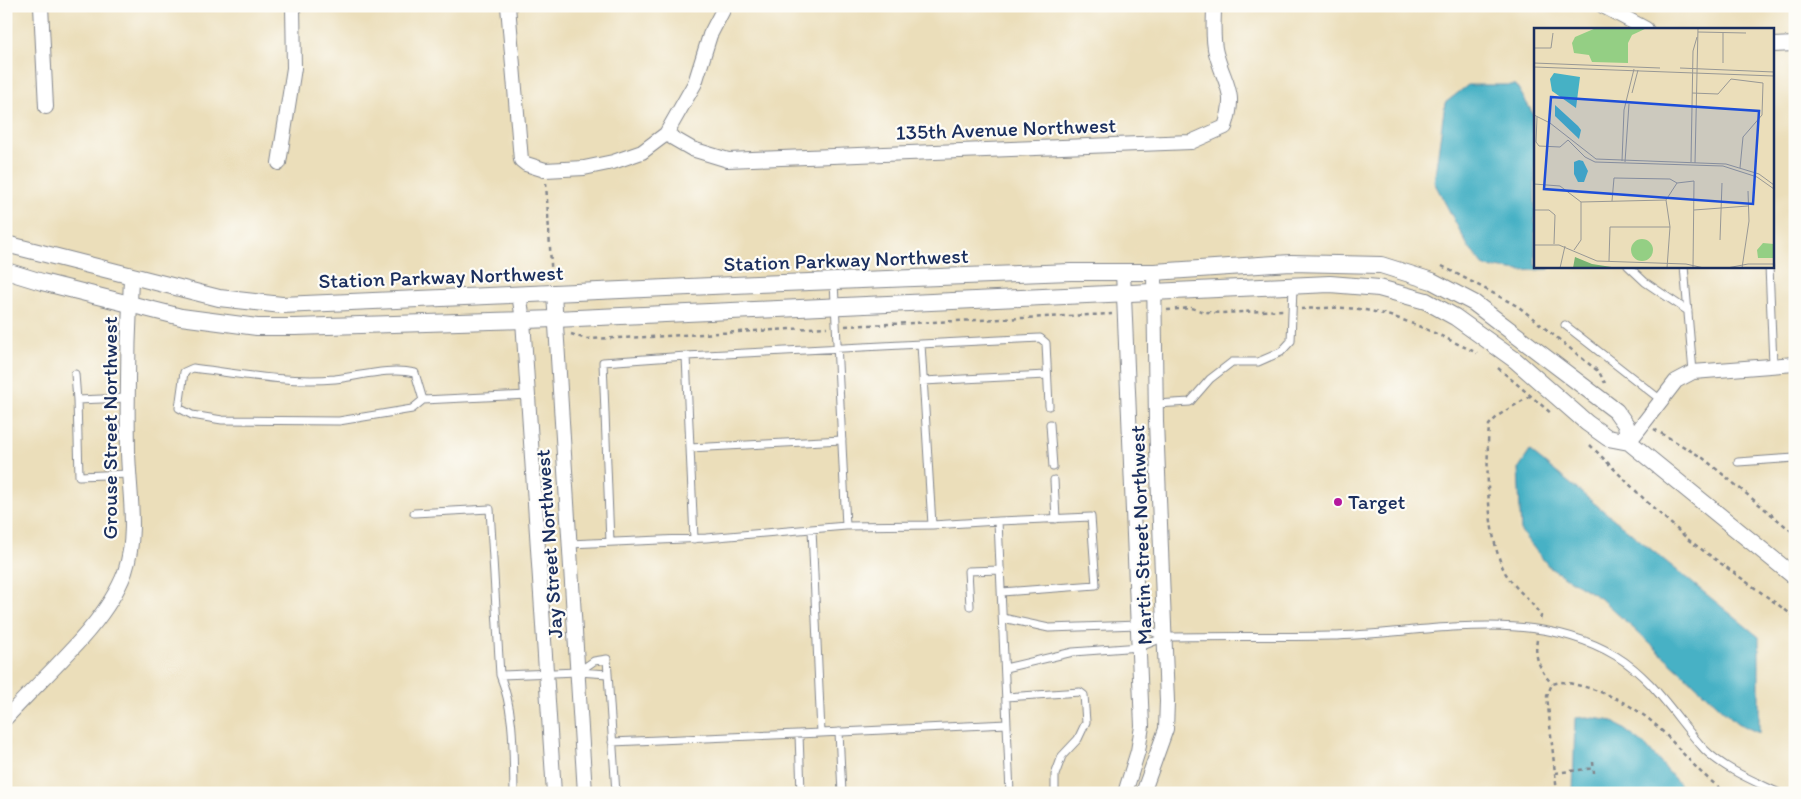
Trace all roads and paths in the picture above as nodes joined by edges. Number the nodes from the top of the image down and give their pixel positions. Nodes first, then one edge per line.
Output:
1 (41, 6) edge
2 (293, 6) edge
3 (508, 6) edge
4 (725, 6) edge
5 (1214, 6) edge
6 (1603, 6) edge
7 (1644, 28) edge
8 (1795, 44) edge
9 (1774, 45) edge
10 (46, 107) dead end
11 (666, 134) junction
12 (279, 163) dead end
13 (545, 170) junction
14 (6, 244) edge
15 (1291, 263) junction
16 (1630, 268) edge
17 (1684, 268) edge
18 (1769, 268) edge
19 (6, 271) edge
20 (1124, 272) junction
21 (1154, 272) junction
22 (131, 278) junction
23 (834, 282) junction
24 (1293, 286) junction
25 (553, 288) junction
26 (1154, 292) junction
27 (1124, 293) junction
28 (519, 294) junction
29 (130, 303) junction
30 (835, 305) junction
31 (1292, 309) junction
32 (1155, 310) junction
33 (1688, 311) junction
34 (555, 319) junction
35 (523, 320) junction
36 (1565, 325) dead end
37 (921, 344) junction
38 (837, 350) junction
39 (686, 356) junction
40 (1485, 356) dead end
41 (1491, 362) dead end
42 (1773, 364) junction
43 (1795, 364) edge
44 (1693, 372) junction
45 (76, 374) dead end
46 (1047, 374) junction
47 (923, 381) junction
48 (528, 395) junction
49 (1530, 396) junction
50 (127, 398) junction
51 (76, 400) junction
52 (423, 400) junction
53 (1660, 400) junction
54 (1156, 404) junction
55 (1049, 406) dead end
56 (1553, 415) dead end
57 (1050, 424) dead end
58 (842, 440) junction
59 (1629, 442) junction
60 (1588, 444) dead end
61 (690, 448) junction
62 (1795, 458) edge
63 (1738, 462) dead end
64 (1053, 467) dead end
65 (129, 474) junction
66 (1054, 480) dead end
67 (414, 514) dead end
68 (1056, 519) junction
69 (998, 521) junction
70 (846, 526) junction
71 (932, 526) junction
72 (812, 529) junction
73 (694, 539) junction
74 (610, 542) junction
75 (570, 544) junction
76 (1001, 570) junction
77 (1795, 577) edge
78 (1002, 592) junction
79 (970, 606) dead end
80 (1795, 617) edge
81 (1003, 618) junction
82 (1139, 625) junction
83 (1538, 629) junction
84 (1165, 637) junction
85 (1140, 647) junction
86 (1005, 668) junction
87 (578, 672) junction
88 (547, 673) junction
89 (608, 674) junction
90 (500, 675) junction
91 (1552, 684) junction
92 (1006, 697) junction
93 (6, 718) edge
94 (1008, 724) junction
95 (839, 732) junction
96 (821, 733) junction
97 (799, 734) junction
98 (612, 742) junction
99 (1593, 762) dead end
100 (1594, 768) junction
101 (1555, 773) junction
102 (1594, 773) dead end
103 (514, 793) edge
104 (554, 793) edge
105 (585, 793) edge
106 (616, 793) edge
107 (801, 793) edge
108 (842, 793) edge
109 (1010, 793) edge
110 (1055, 793) edge
111 (1125, 793) edge
112 (1143, 793) edge
113 (1557, 793) edge
114 (1728, 793) edge
115 (1779, 793) edge

1 - 10 street
2 - 12 street
3 - 13 street
4 - 11 street
5 - 11 street, 135th Avenue Northwest
6 - 7 street
8 - 9 street
11 - 13 street
13 - 25 path
14 - 22 street, Station Parkway Northwest
15 - 21 street, Station Parkway Northwest
15 - 24 street
15 - 59 street, Station Parkway Northwest
16 - 33 lane
17 - 33 lane
18 - 42 lane
19 - 29 street, Station Parkway Northwest
20 - 21 street, Station Parkway Northwest
20 - 23 street, Station Parkway Northwest
20 - 27 street, Martin Street Northwest
21 - 26 street, Martin Street Northwest
22 - 28 street, Station Parkway Northwest
22 - 29 street, Grouse Street Northwest
23 - 25 street, Station Parkway Northwest
23 - 30 lane
24 - 26 street, Station Parkway Northwest
24 - 31 lane
24 - 59 street, Station Parkway Northwest
25 - 28 street, Station Parkway Northwest
25 - 34 street, Jay Street Northwest
26 - 27 street, Station Parkway Northwest
26 - 32 street, Martin Street Northwest
27 - 30 street, Station Parkway Northwest
27 - 82 street, Martin Street Northwest
28 - 35 street, Jay Street Northwest
29 - 35 street, Station Parkway Northwest
29 - 50 street, Grouse Street Northwest
30 - 34 street, Station Parkway Northwest
30 - 38 lane
31 - 32 path
31 - 40 path
31 - 54 lane
32 - 54 street, Martin Street Northwest
33 - 44 lane
34 - 35 street, Station Parkway Northwest
34 - 75 street, Jay Street Northwest
35 - 48 street, Jay Street Northwest
36 - 53 lane
37 - 38 lane
37 - 46 lane
37 - 47 lane
38 - 39 lane
38 - 58 lane
39 - 61 lane
39 - 74 lane
41 - 49 path
42 - 43 street
42 - 44 street
44 - 53 street
45 - 51 lane
46 - 47 lane
46 - 55 lane
47 - 71 lane
48 - 52 lane
48 - 88 street, Jay Street Northwest
49 - 56 path
49 - 83 path
50 - 51 lane
50 - 65 street, Grouse Street Northwest
51 - 65 lane
52 - 52 lane
53 - 59 street
54 - 84 street, Martin Street Northwest
57 - 64 lane
58 - 61 lane
58 - 70 lane
59 - 77 street, Station Parkway Northwest
60 - 80 path
61 - 73 lane
62 - 63 lane
65 - 93 street, Grouse Street Northwest
66 - 68 lane
67 - 90 lane
68 - 69 lane
68 - 78 lane
69 - 71 lane
69 - 76 lane
70 - 71 lane
70 - 72 lane
72 - 73 lane
72 - 96 lane
73 - 74 lane
74 - 75 lane
75 - 87 street, Jay Street Northwest
76 - 78 lane
76 - 79 lane
78 - 81 lane
81 - 82 lane
81 - 86 lane
82 - 84 lane
82 - 85 street, Martin Street Northwest
83 - 84 lane
83 - 91 path
83 - 115 lane
84 - 85 lane
84 - 112 street, Martin Street Northwest
85 - 86 lane
85 - 111 street, Martin Street Northwest
86 - 92 lane
87 - 88 lane
87 - 89 lane
87 - 89 lane
87 - 105 street, Jay Street Northwest
88 - 90 lane
88 - 104 street, Jay Street Northwest
89 - 98 lane
90 - 103 lane
91 - 101 path
91 - 114 path
92 - 94 lane
92 - 110 lane
94 - 95 lane
94 - 109 lane
95 - 96 lane
95 - 108 lane
96 - 97 lane
97 - 98 lane
97 - 107 lane
98 - 106 lane
99 - 100 path
100 - 101 path
100 - 102 path
101 - 113 path

